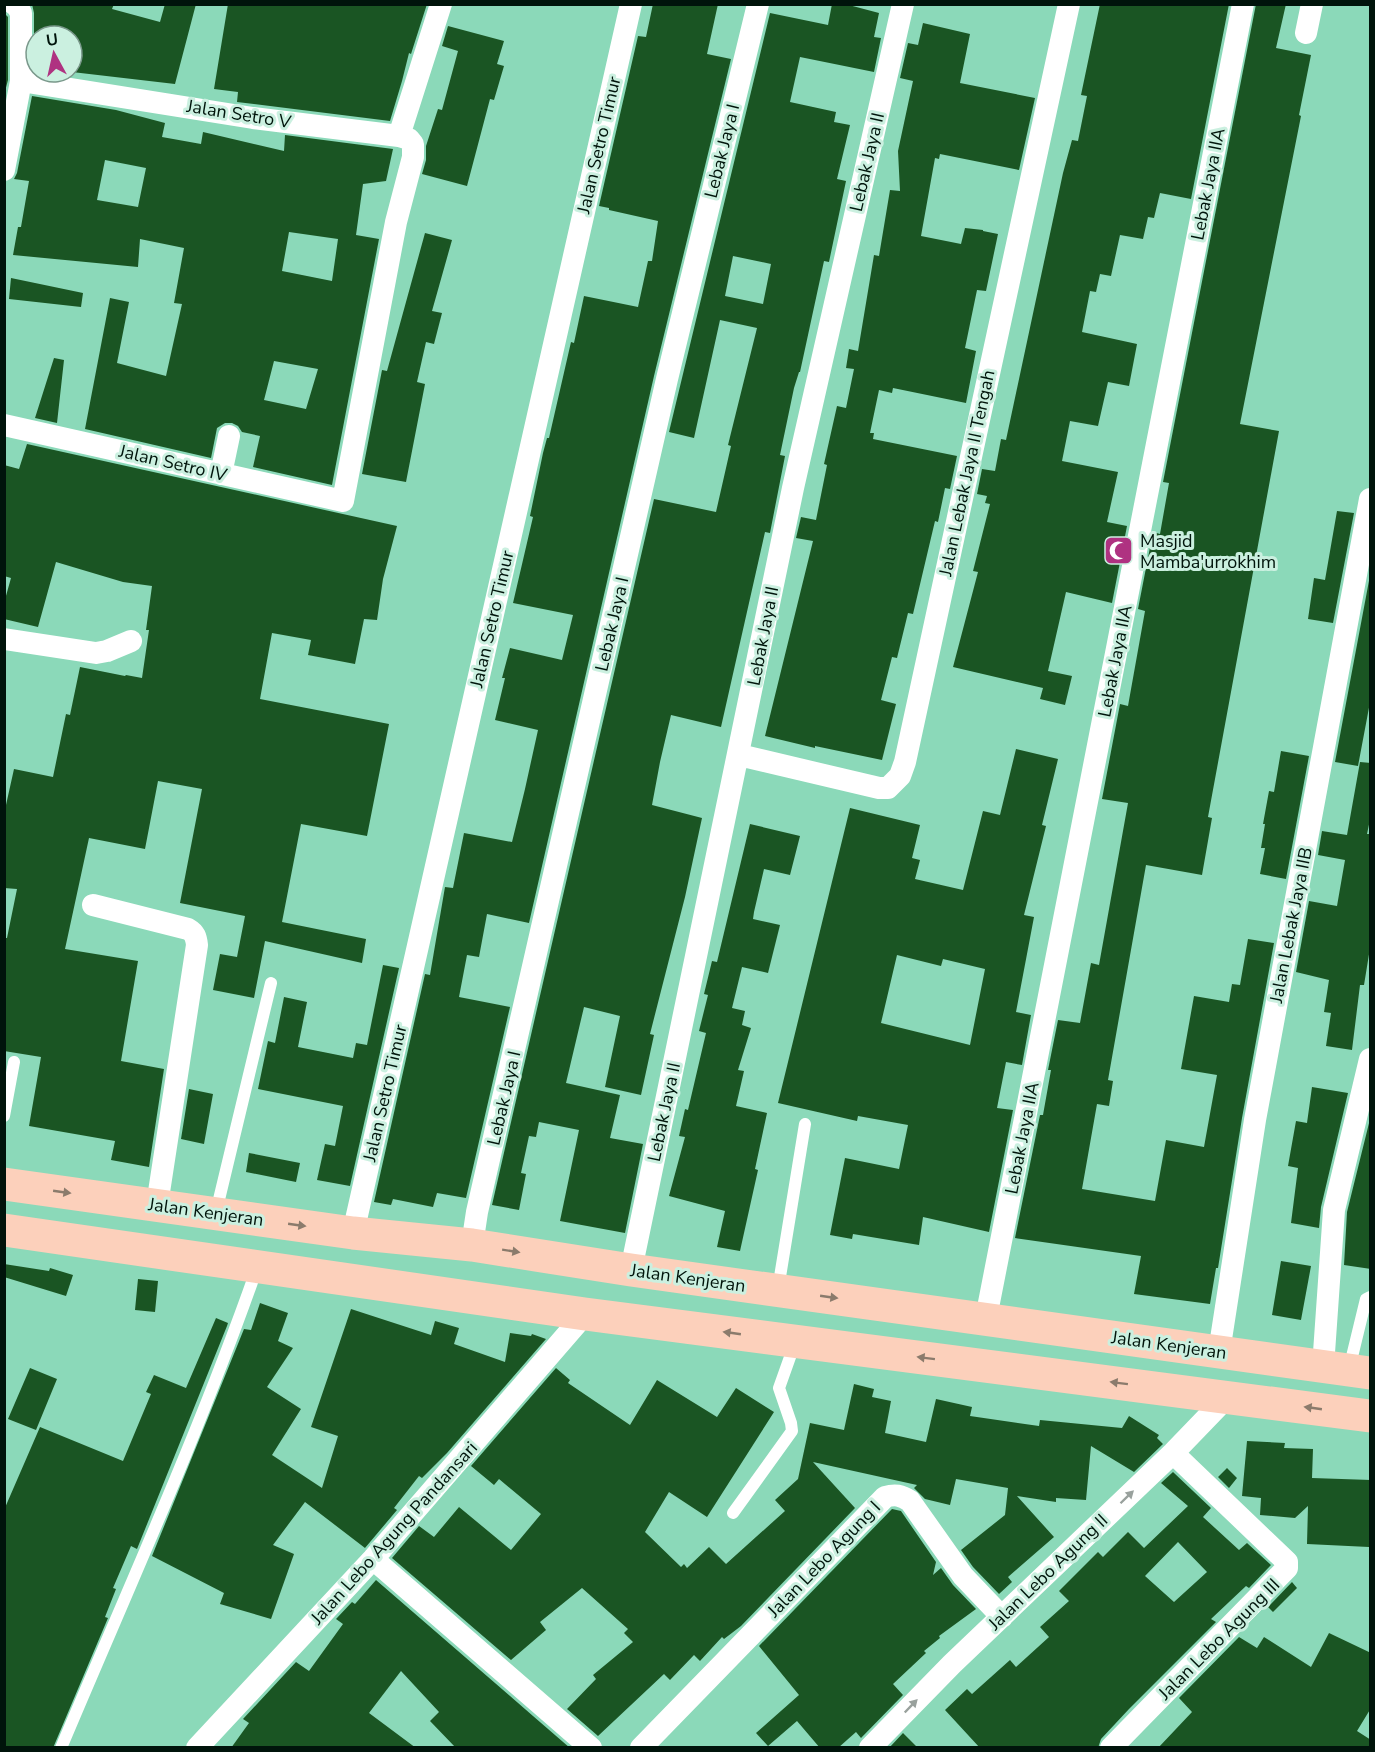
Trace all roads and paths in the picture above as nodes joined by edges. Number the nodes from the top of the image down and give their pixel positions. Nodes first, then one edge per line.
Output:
1 (14, 4) edge
2 (441, 4) edge
3 (631, 4) edge
4 (758, 4) edge
5 (903, 4) edge
6 (1069, 4) edge
7 (1244, 4) edge
8 (1312, 4) edge
9 (1306, 33) dead end
10 (21, 81) junction
11 (399, 136) junction
12 (4, 170) edge
13 (4, 425) edge
14 (229, 436) dead end
15 (221, 474) junction
16 (1371, 499) edge
17 (4, 639) edge
18 (131, 641) dead end
19 (739, 756) junction
20 (93, 905) dead end
21 (271, 982) dead end
22 (1371, 1059) edge
23 (14, 1062) dead end
24 (4, 1116) edge
25 (805, 1124) dead end
26 (4, 1184) edge
27 (157, 1205) junction
28 (216, 1213) junction
29 (4, 1230) edge
30 (353, 1233) junction
31 (472, 1245) junction
32 (258, 1266) junction
33 (631, 1270) junction
34 (778, 1290) junction
35 (1371, 1297) edge
36 (585, 1314) junction
37 (986, 1318) junction
38 (796, 1342) junction
39 (1219, 1352) junction
40 (1347, 1370) edge
41 (1227, 1397) junction
42 (1371, 1416) edge
43 (1173, 1453) junction
44 (733, 1514) dead end
45 (374, 1559) junction
46 (1002, 1617) junction
47 (61, 1748) edge
48 (198, 1748) edge
49 (591, 1748) edge
50 (641, 1748) edge
51 (870, 1748) edge
52 (1111, 1748) edge

1 - 10 street
2 - 11 street
3 - 30 street, Jalan Setro Timur
4 - 31 street, Lebak Jaya I
5 - 19 street, Lebak Jaya II
6 - 19 street, Jalan Lebak Jaya II Tengah
7 - 37 street, Lebak Jaya IIA
8 - 9 street
10 - 11 street, Jalan Setro V
10 - 12 street
11 - 15 street, Jalan Setro IV
13 - 15 street, Jalan Setro IV
14 - 15 street
16 - 39 street, Jalan Lebak Jaya IIB
17 - 18 street
19 - 33 street, Lebak Jaya II
20 - 27 street
21 - 28 lane
22 - 40 street
23 - 24 lane
25 - 34 lane
26 -> 27 main road, Jalan Kenjeran
27 - 28 main road, Jalan Kenjeran
28 -> 30 main road, Jalan Kenjeran
29 - 32 main road
30 - 31 main road, Jalan Kenjeran
31 -> 33 main road, Jalan Kenjeran
32 - 36 main road
32 - 47 lane
33 - 34 main road, Jalan Kenjeran
34 -> 37 main road, Jalan Kenjeran
35 - 40 lane
38 -> 36 main road
36 - 45 street, Jalan Lebo Agung Pandansari
37 - 39 main road, Jalan Kenjeran
41 -> 38 main road
38 - 44 lane
39 - 40 main road, Jalan Kenjeran
42 -> 41 main road
41 - 43 street, Jalan Lebo Agung II
46 -> 43 street, Jalan Lebo Agung II
43 - 52 street, Jalan Lebo Agung III
45 - 48 street, Jalan Lebo Agung Pandansari
45 - 49 street
46 - 50 street, Jalan Lebo Agung I
51 -> 46 street, Jalan Lebo Agung II

